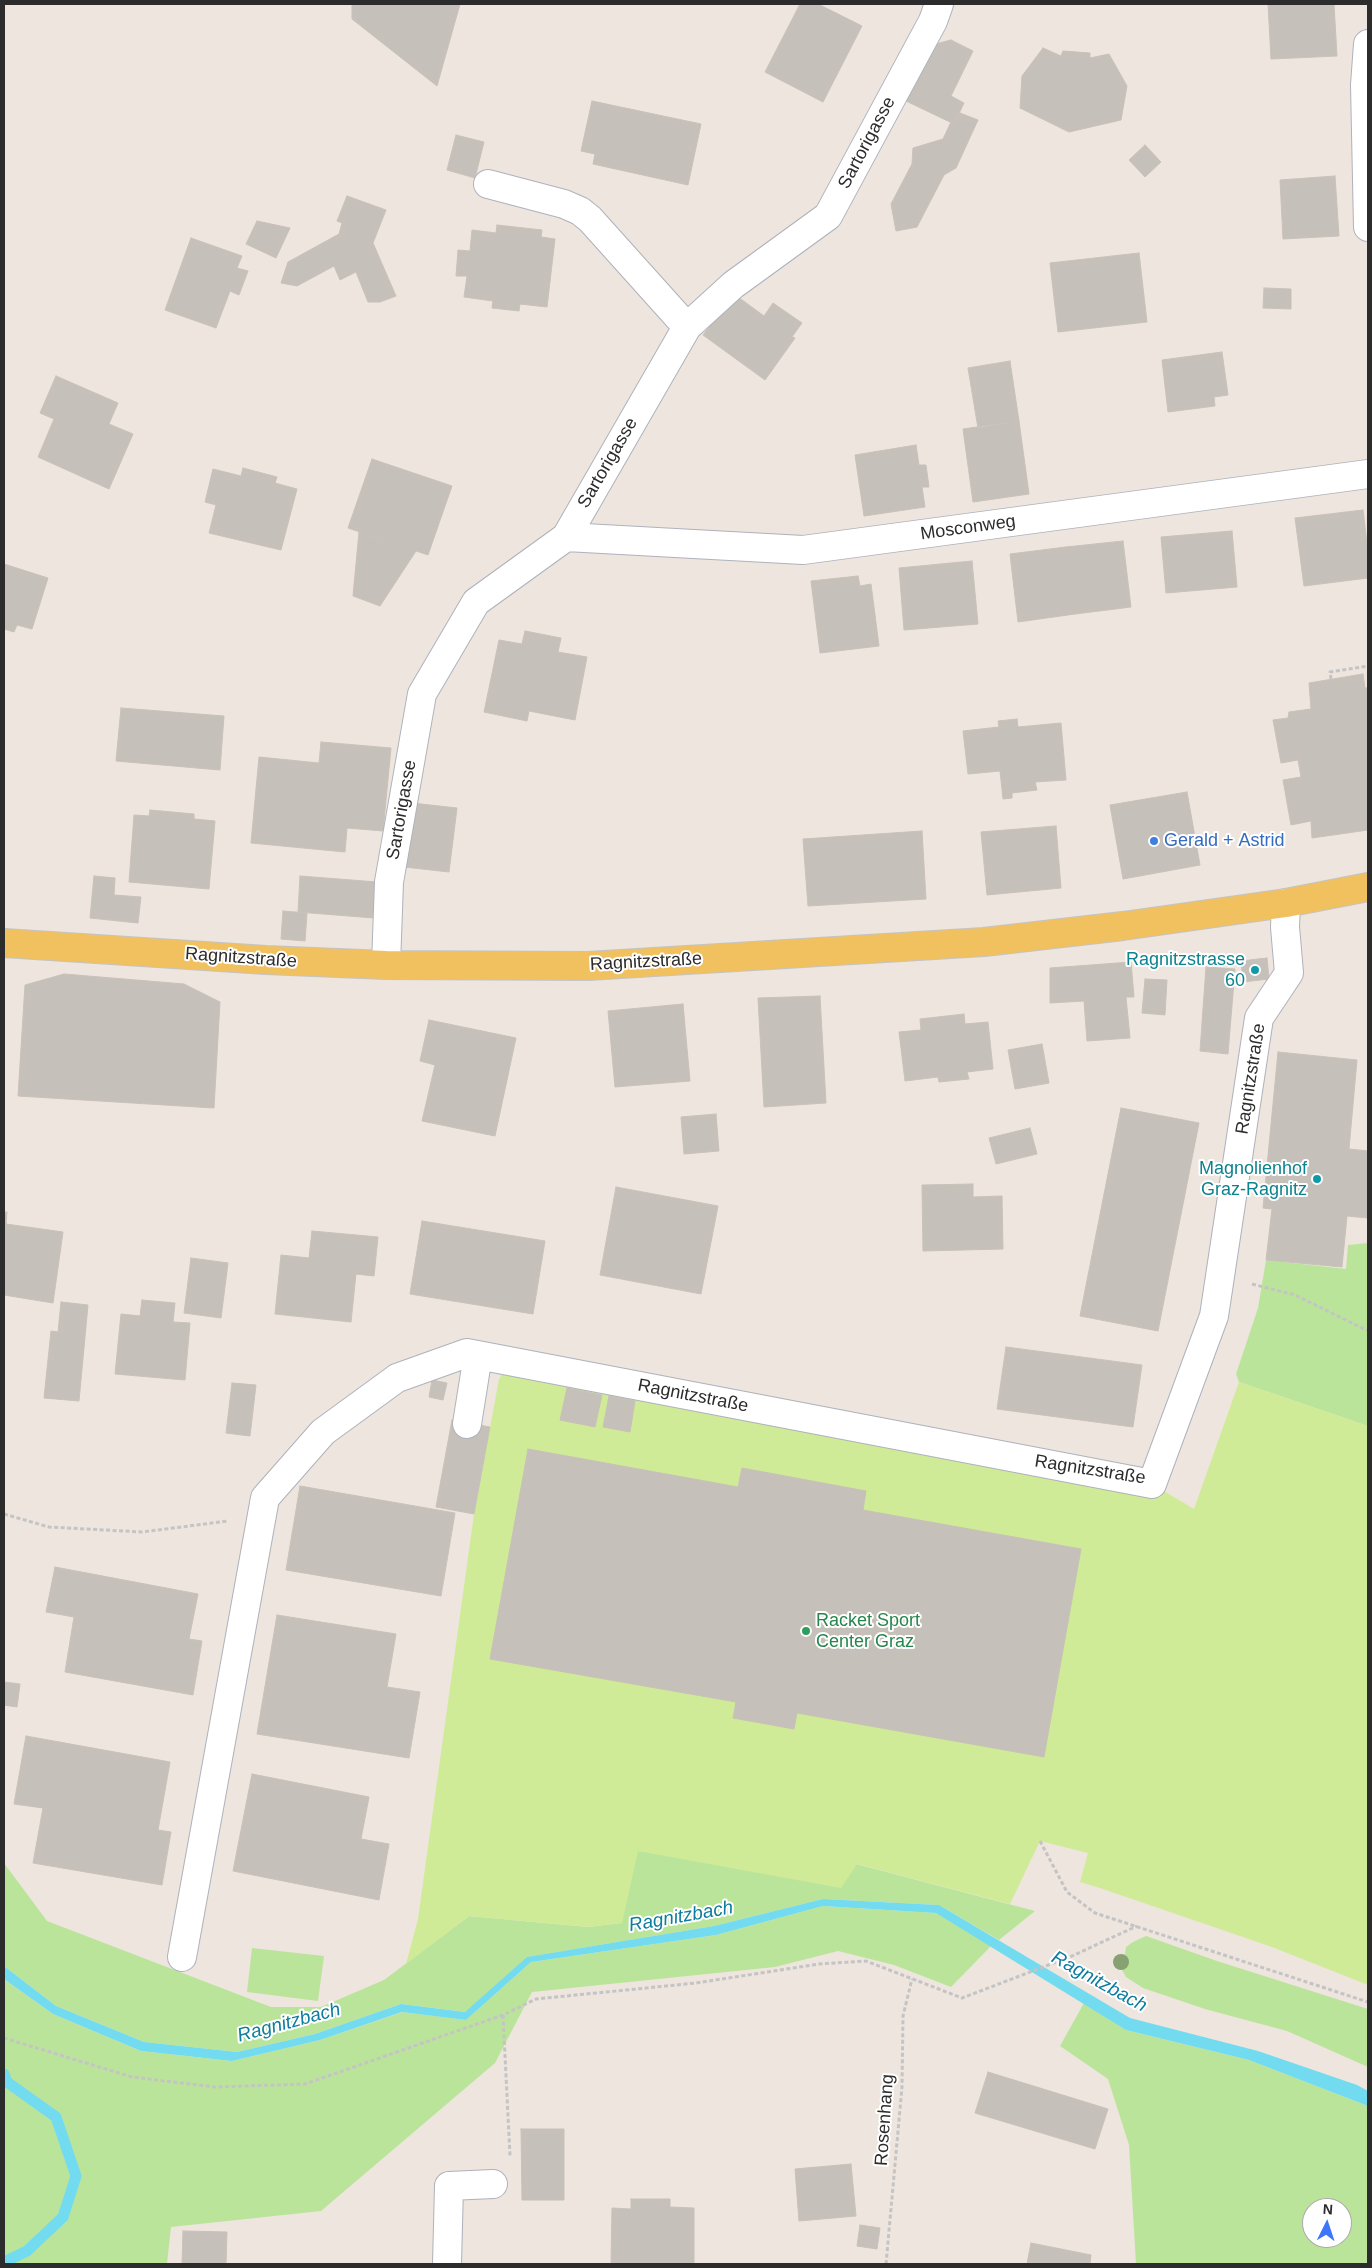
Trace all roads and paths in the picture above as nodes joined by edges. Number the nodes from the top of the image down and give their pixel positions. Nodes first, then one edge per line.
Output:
1 (939, 4) edge
2 (1368, 44) edge
3 (488, 184) dead end
4 (1368, 227) edge
5 (687, 327) junction
6 (1368, 474) edge
7 (566, 537) junction
8 (1368, 666) edge
9 (1331, 679) dead end
10 (1368, 887) edge
11 (1286, 903) junction
12 (4, 943) edge
13 (386, 965) junction
14 (1245, 1282) dead end
15 (1368, 1331) edge
16 (473, 1354) junction
17 (468, 1424) dead end
18 (266, 1498) junction
19 (4, 1514) edge
20 (1040, 1840) dead end
21 (1137, 1926) junction
22 (182, 1957) dead end
23 (912, 1979) junction
24 (1368, 2002) edge
25 (503, 2015) junction
26 (4, 2038) edge
27 (493, 2184) joint
28 (447, 2264) edge
29 (886, 2264) edge

1 - 5 street, Sartorigasse
2 - 4 street
3 - 5 street
5 - 7 street, Sartorigasse
6 - 7 street, Mosconweg
7 - 13 street, Sartorigasse
8 - 9 path
10 - 11 main road, Ragnitzstraße
11 - 13 main road, Ragnitzstraße
11 - 16 street, Ragnitzstraße
12 - 13 main road, Ragnitzstraße
14 - 15 path
16 - 17 street
16 - 18 street
18 - 19 path
18 - 22 street
20 - 21 path
21 - 23 path
21 - 24 path
23 - 25 path
23 - 29 path, Rosenhang
25 - 26 path
25 - 27 path
27 - 28 street

